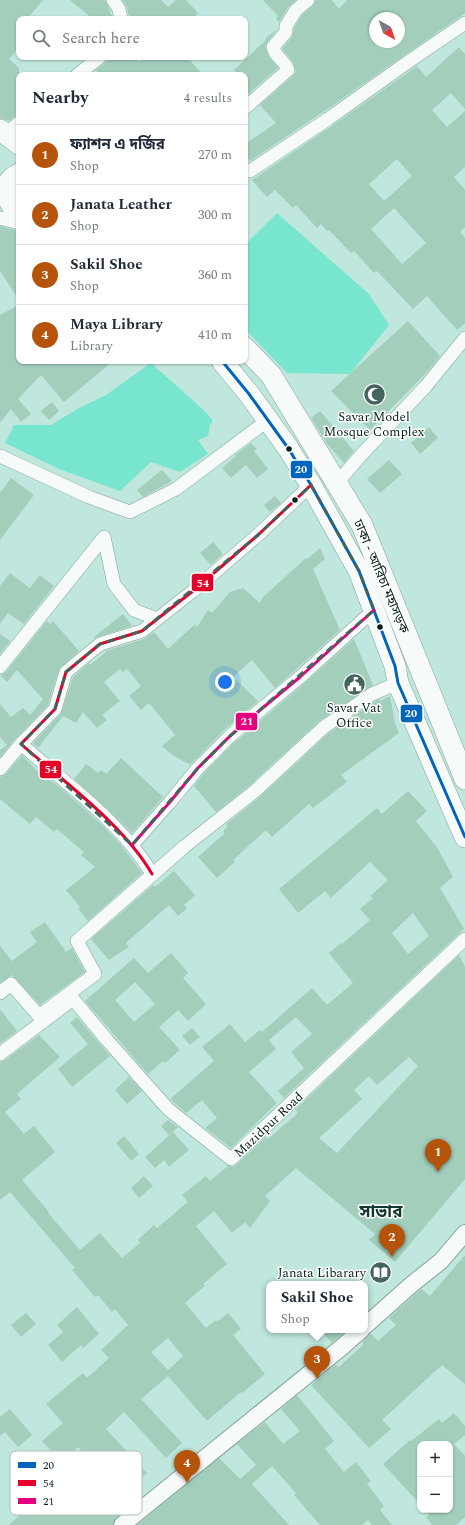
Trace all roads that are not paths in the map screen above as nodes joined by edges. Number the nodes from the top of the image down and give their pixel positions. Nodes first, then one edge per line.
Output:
1 (113, 0) edge
2 (308, 0) edge
3 (120, 16) edge
4 (465, 23) edge
5 (96, 60) edge
6 (82, 72) edge
7 (248, 105) edge
8 (248, 171) edge
9 (16, 176) edge
10 (0, 200) edge
11 (14, 218) edge
12 (465, 338) edge
13 (248, 351) edge
14 (225, 364) edge
15 (268, 420) junction
16 (0, 456) edge
17 (337, 483) junction
18 (311, 485) junction
19 (374, 610) junction
20 (157, 619) junction
21 (0, 667) edge
22 (398, 683) junction
23 (21, 744) junction
24 (0, 769) edge
25 (465, 779) edge
26 (465, 837) edge
27 (132, 845) junction
28 (152, 874) junction
29 (465, 939) edge
30 (0, 993) edge
31 (0, 1054) edge
32 (465, 1233) edge
33 (368, 1323) edge
34 (358, 1333) edge
35 (142, 1509) edge
36 (134, 1515) edge
37 (122, 1525) edge

1 - 3 street
2 - 7 street
4 - 8 street
5 - 6 street
9 - 11 highway
10 - 11 highway
12 - 17 street
13 - 17 highway, ঢাকা - আরিচা মহাসড়ক
14 - 15 highway, ঢাকা - আরিচা মহাসড়ক
15 - 16 street
15 - 18 highway, ঢাকা - আরিচা মহাসড়ক
17 - 25 highway, ঢাকা - আরিচা মহাসড়ক
18 - 19 highway, ঢাকা - আরিচা মহাসড়ক
18 - 20 street
19 - 22 highway, ঢাকা - আরিচা মহাসড়ক
19 - 27 street
20 - 21 street
20 - 23 street
22 - 26 highway, ঢাকা - আরিচা মহাসড়ক
22 - 28 street
23 - 24 street
23 - 27 street
27 - 28 street
28 - 30 street
29 - 31 street, Mazidpur Road
32 - 33 street
34 - 35 street
36 - 37 street

